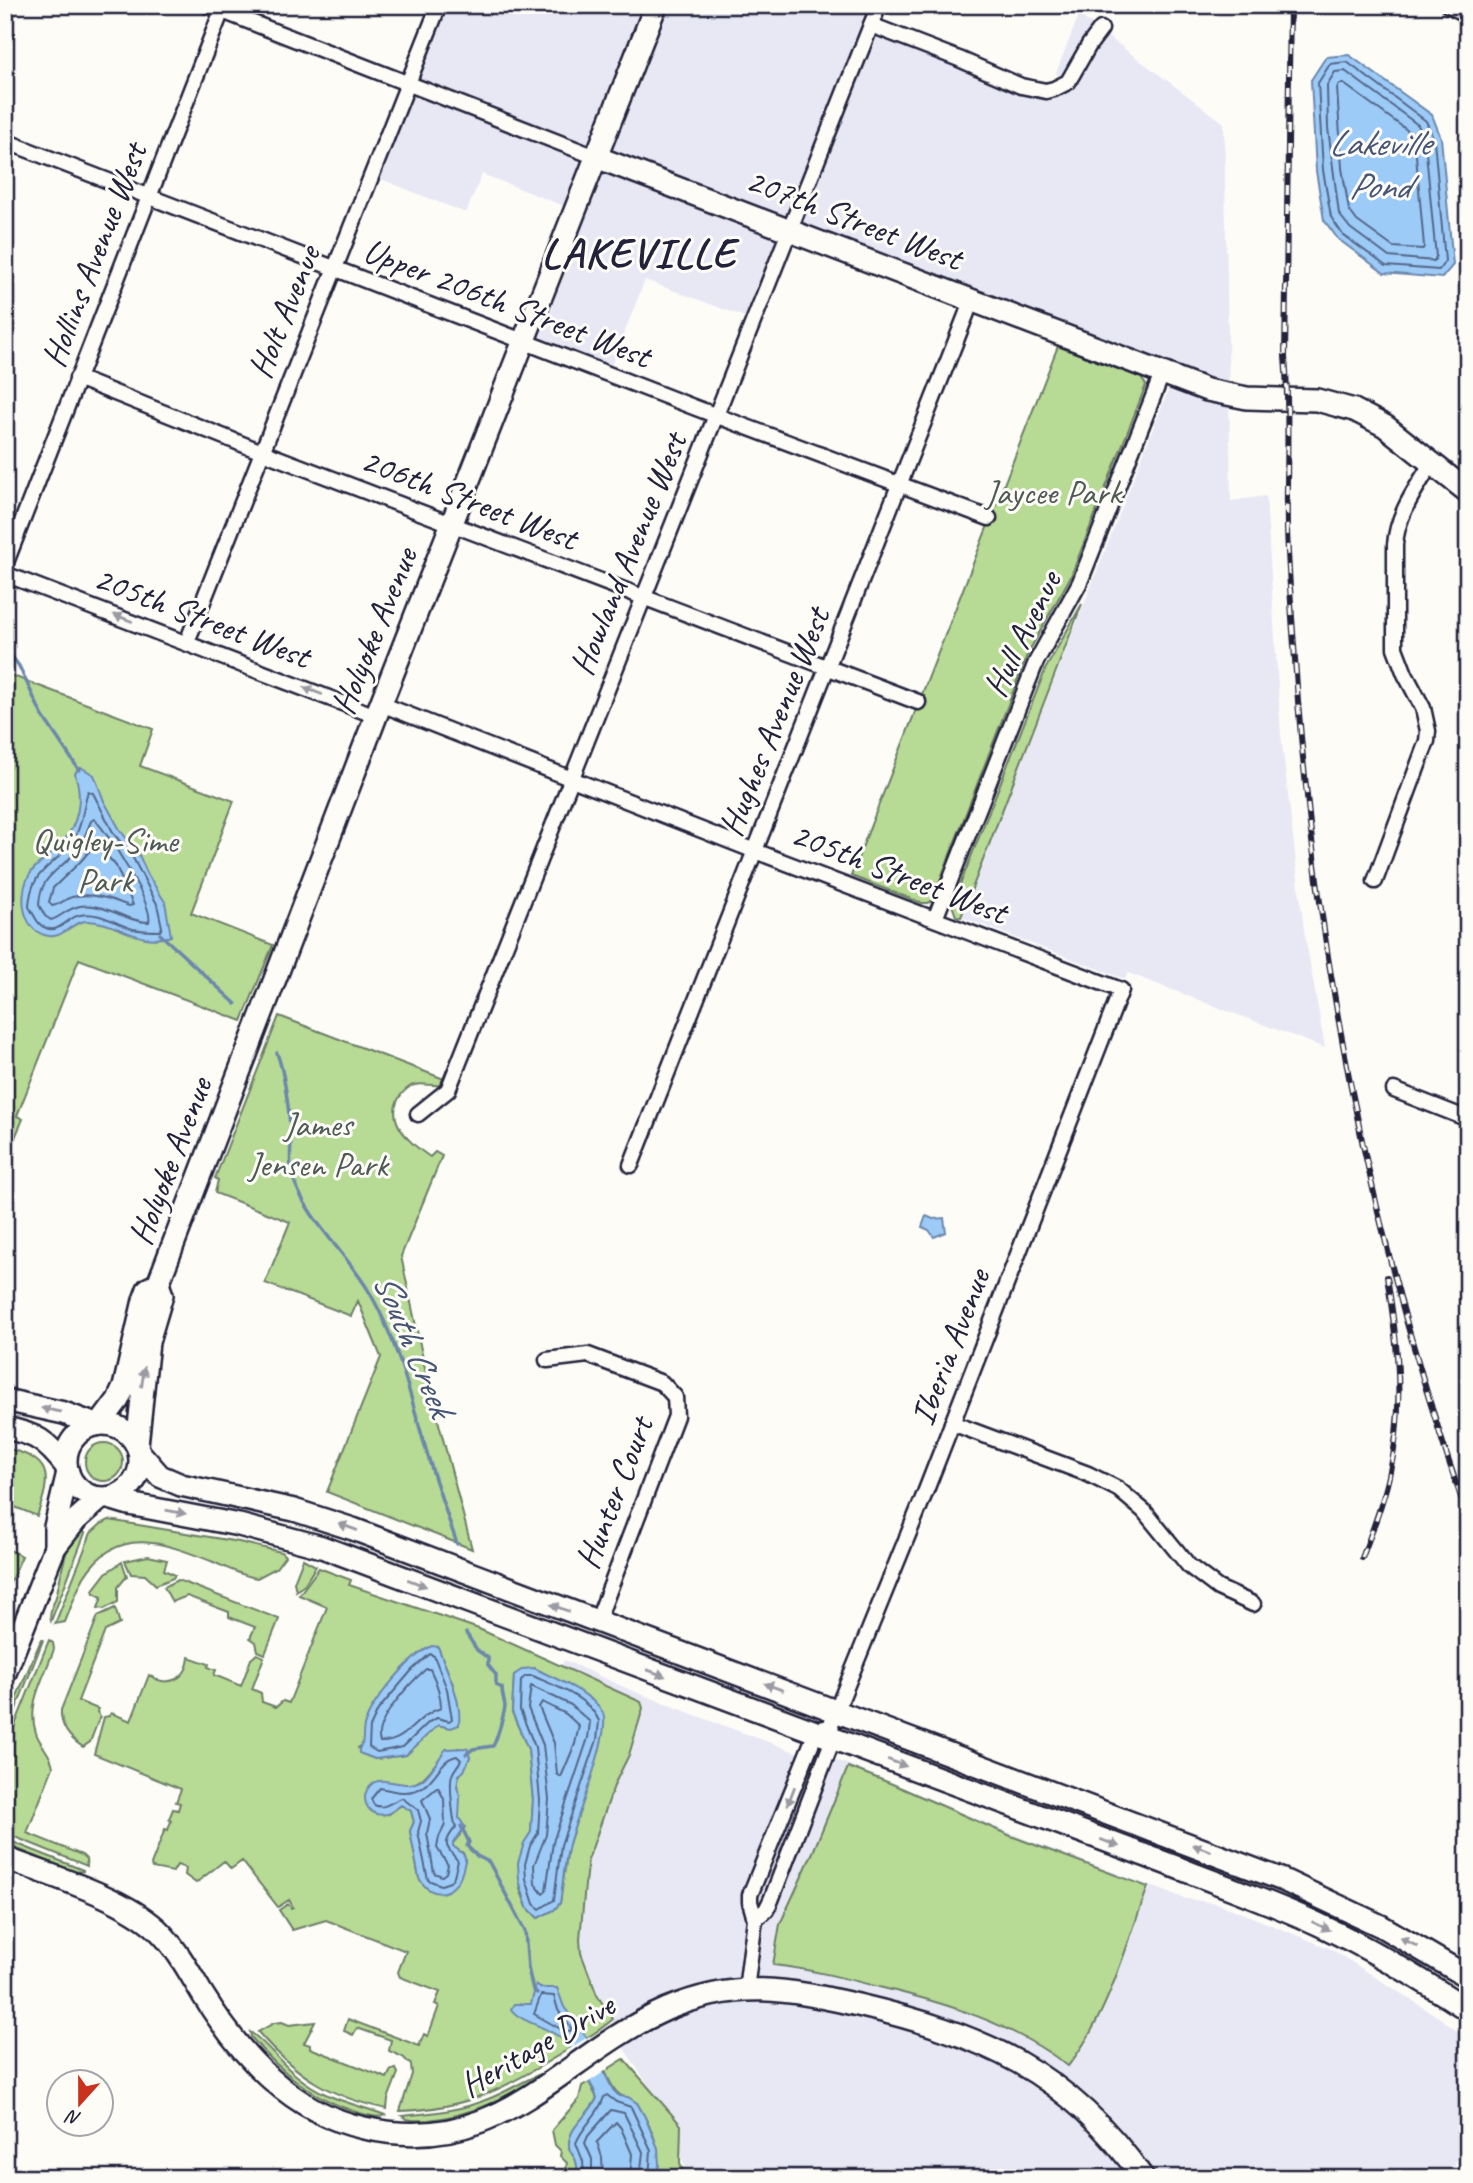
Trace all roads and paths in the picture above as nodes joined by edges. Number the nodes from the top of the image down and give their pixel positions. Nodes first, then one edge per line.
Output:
1 (207, 5) edge
2 (439, 5) edge
3 (656, 5) edge
4 (879, 5) edge
5 (1448, 5) edge
6 (223, 8) edge
7 (1468, 15) edge
8 (871, 25) junction
9 (1101, 29) dead end
10 (408, 83) junction
11 (5, 141) edge
12 (596, 157) junction
13 (148, 197) junction
14 (789, 230) junction
15 (334, 268) junction
16 (972, 300) junction
17 (523, 341) junction
18 (1162, 374) junction
19 (78, 379) junction
20 (715, 415) junction
21 (261, 451) junction
22 (1431, 464) junction
23 (900, 485) junction
24 (1468, 492) edge
25 (989, 518) dead end
26 (452, 524) junction
27 (5, 565) edge
28 (5, 574) edge
29 (643, 598) junction
30 (187, 642) junction
31 (828, 668) junction
32 (918, 702) dead end
33 (379, 710) junction
34 (571, 777) junction
35 (755, 850) junction
36 (1375, 881) dead end
37 (935, 919) junction
38 (1122, 990) joint
39 (1394, 1090) dead end
40 (418, 1114) dead end
41 (1468, 1119) edge
42 (631, 1165) dead end
43 (158, 1284) junction
44 (547, 1360) dead end
45 (5, 1400) edge
46 (952, 1423) junction
47 (98, 1424) junction
48 (5, 1428) edge
49 (138, 1448) junction
50 (67, 1469) junction
51 (105, 1498) junction
52 (55, 1547) junction
53 (1253, 1604) dead end
54 (597, 1622) junction
55 (5, 1673) edge
56 (830, 1726) junction
57 (5, 1858) edge
58 (755, 1919) junction
59 (1468, 1977) edge
60 (746, 1990) junction
61 (1468, 2010) edge
62 (1143, 2178) edge

1 - 6 street, 207th Street West
2 - 10 street, Holt Avenue
3 - 12 street, Holyoke Avenue
4 - 8 street, Howland Avenue West
5 - 7 street
6 - 10 street, 207th Street West
6 - 13 street, Hollins Avenue West
8 - 9 street
8 - 14 street, Howland Avenue West
10 - 12 street, 207th Street West
10 - 15 street, Holt Avenue
11 - 13 street, Upper 206th Street West
12 - 14 street, 207th Street West
12 - 17 street, Holyoke Avenue
13 - 15 street, Upper 206th Street West
13 - 19 street, Hollins Avenue West
14 - 16 street, 207th Street West
14 - 20 street, Howland Avenue West
15 - 17 street, Upper 206th Street West
15 - 21 street, Holt Avenue
16 - 18 street, 207th Street West
16 - 23 street, Hughes Avenue West
17 - 20 street, Upper 206th Street West
17 - 26 street, Holyoke Avenue
18 - 22 street, 207th Street West
18 - 37 street, Hull Avenue
19 - 21 street, 206th Street West
19 - 27 street, Hollins Avenue West
20 - 23 street, Upper 206th Street West
20 - 29 street, Howland Avenue West
21 - 26 street, 206th Street West
21 - 30 street, Holt Avenue
22 - 24 street, 207th Street West
22 - 36 street
23 - 25 street, Upper 206th Street West
23 - 31 street, Hughes Avenue West
26 - 29 street, 206th Street West
26 - 33 street, Holyoke Avenue
30 -> 28 street, 205th Street West
29 - 31 street, 206th Street West
29 - 34 street, Howland Avenue West
33 -> 30 street, 205th Street West
31 - 32 street, 206th Street West
31 - 35 street, Hughes Avenue West
33 - 34 street, 205th Street West
33 - 43 street, Holyoke Avenue
34 - 35 street, 205th Street West
34 - 40 street, Howland Avenue West
35 - 37 street, 205th Street West
35 - 42 street, Hughes Avenue West
37 - 38 street, 205th Street West
38 - 46 street, Iberia Avenue
39 - 41 street
43 - 47 street, Holyoke Avenue
49 -> 43 street, Holyoke Avenue
44 - 54 street, Hunter Court
47 -> 45 street
46 - 53 street
46 - 56 street, Iberia Avenue
47 - 49 street
47 - 50 street
48 - 50 street
49 - 51 street
54 -> 49 street
50 - 51 street
50 - 52 street
51 - 52 street
51 -> 56 street
52 - 55 street
56 -> 54 street
56 - 58 street, Iberia Avenue
56 -> 58 street, Iberia Avenue
59 -> 56 street
56 -> 61 street
57 - 60 street, Heritage Drive
58 - 60 street, Iberia Avenue
60 - 62 street, Heritage Drive

